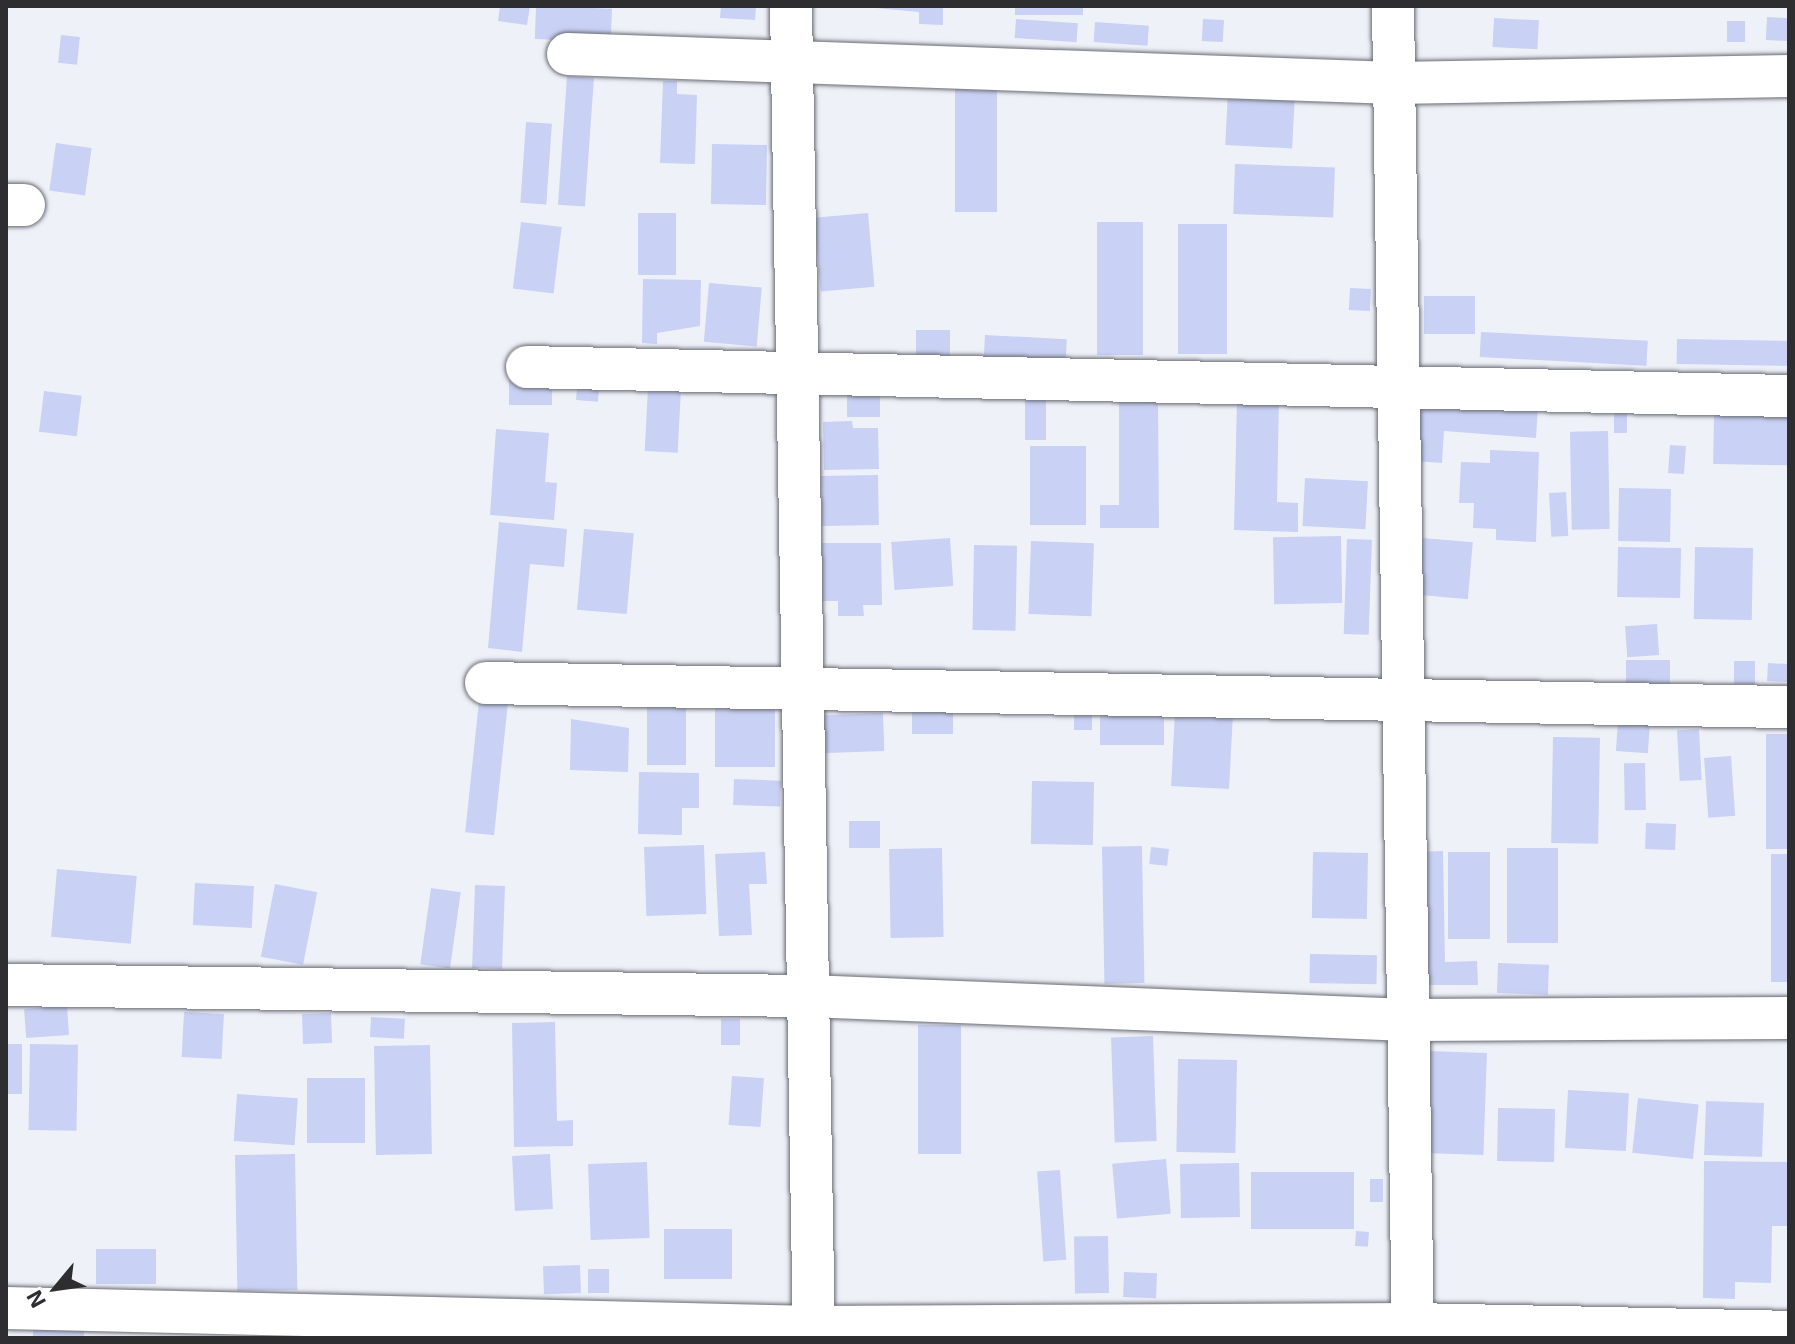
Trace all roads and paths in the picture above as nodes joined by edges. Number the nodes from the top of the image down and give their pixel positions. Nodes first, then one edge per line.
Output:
1 (791, 6) edge
2 (1393, 6) edge
3 (568, 54) dead end
4 (789, 65) junction
5 (1789, 76) edge
6 (1394, 83) junction
7 (527, 367) dead end
8 (796, 374) junction
9 (1399, 383) junction
10 (1789, 396) edge
11 (486, 683) dead end
12 (807, 694) junction
13 (1403, 706) junction
14 (1789, 707) edge
15 (6, 985) edge
16 (808, 996) junction
17 (1789, 1018) edge
18 (1408, 1020) junction
19 (6, 1308) edge
20 (1413, 1331) edge
21 (814, 1332) edge
22 (1789, 1332) edge

1 - 4 street
2 - 6 street
3 - 4 street
4 - 6 street
4 - 8 street
5 - 6 street
6 - 9 street
7 - 8 street
8 - 9 street
8 - 12 street
9 - 10 street
9 - 13 street
11 - 12 street
12 - 13 street
12 - 16 street
13 - 14 street
13 - 18 street
15 - 16 street
16 - 18 street
16 - 21 street
17 - 18 street
18 - 20 street
19 - 21 street
20 - 21 street
20 - 22 street

